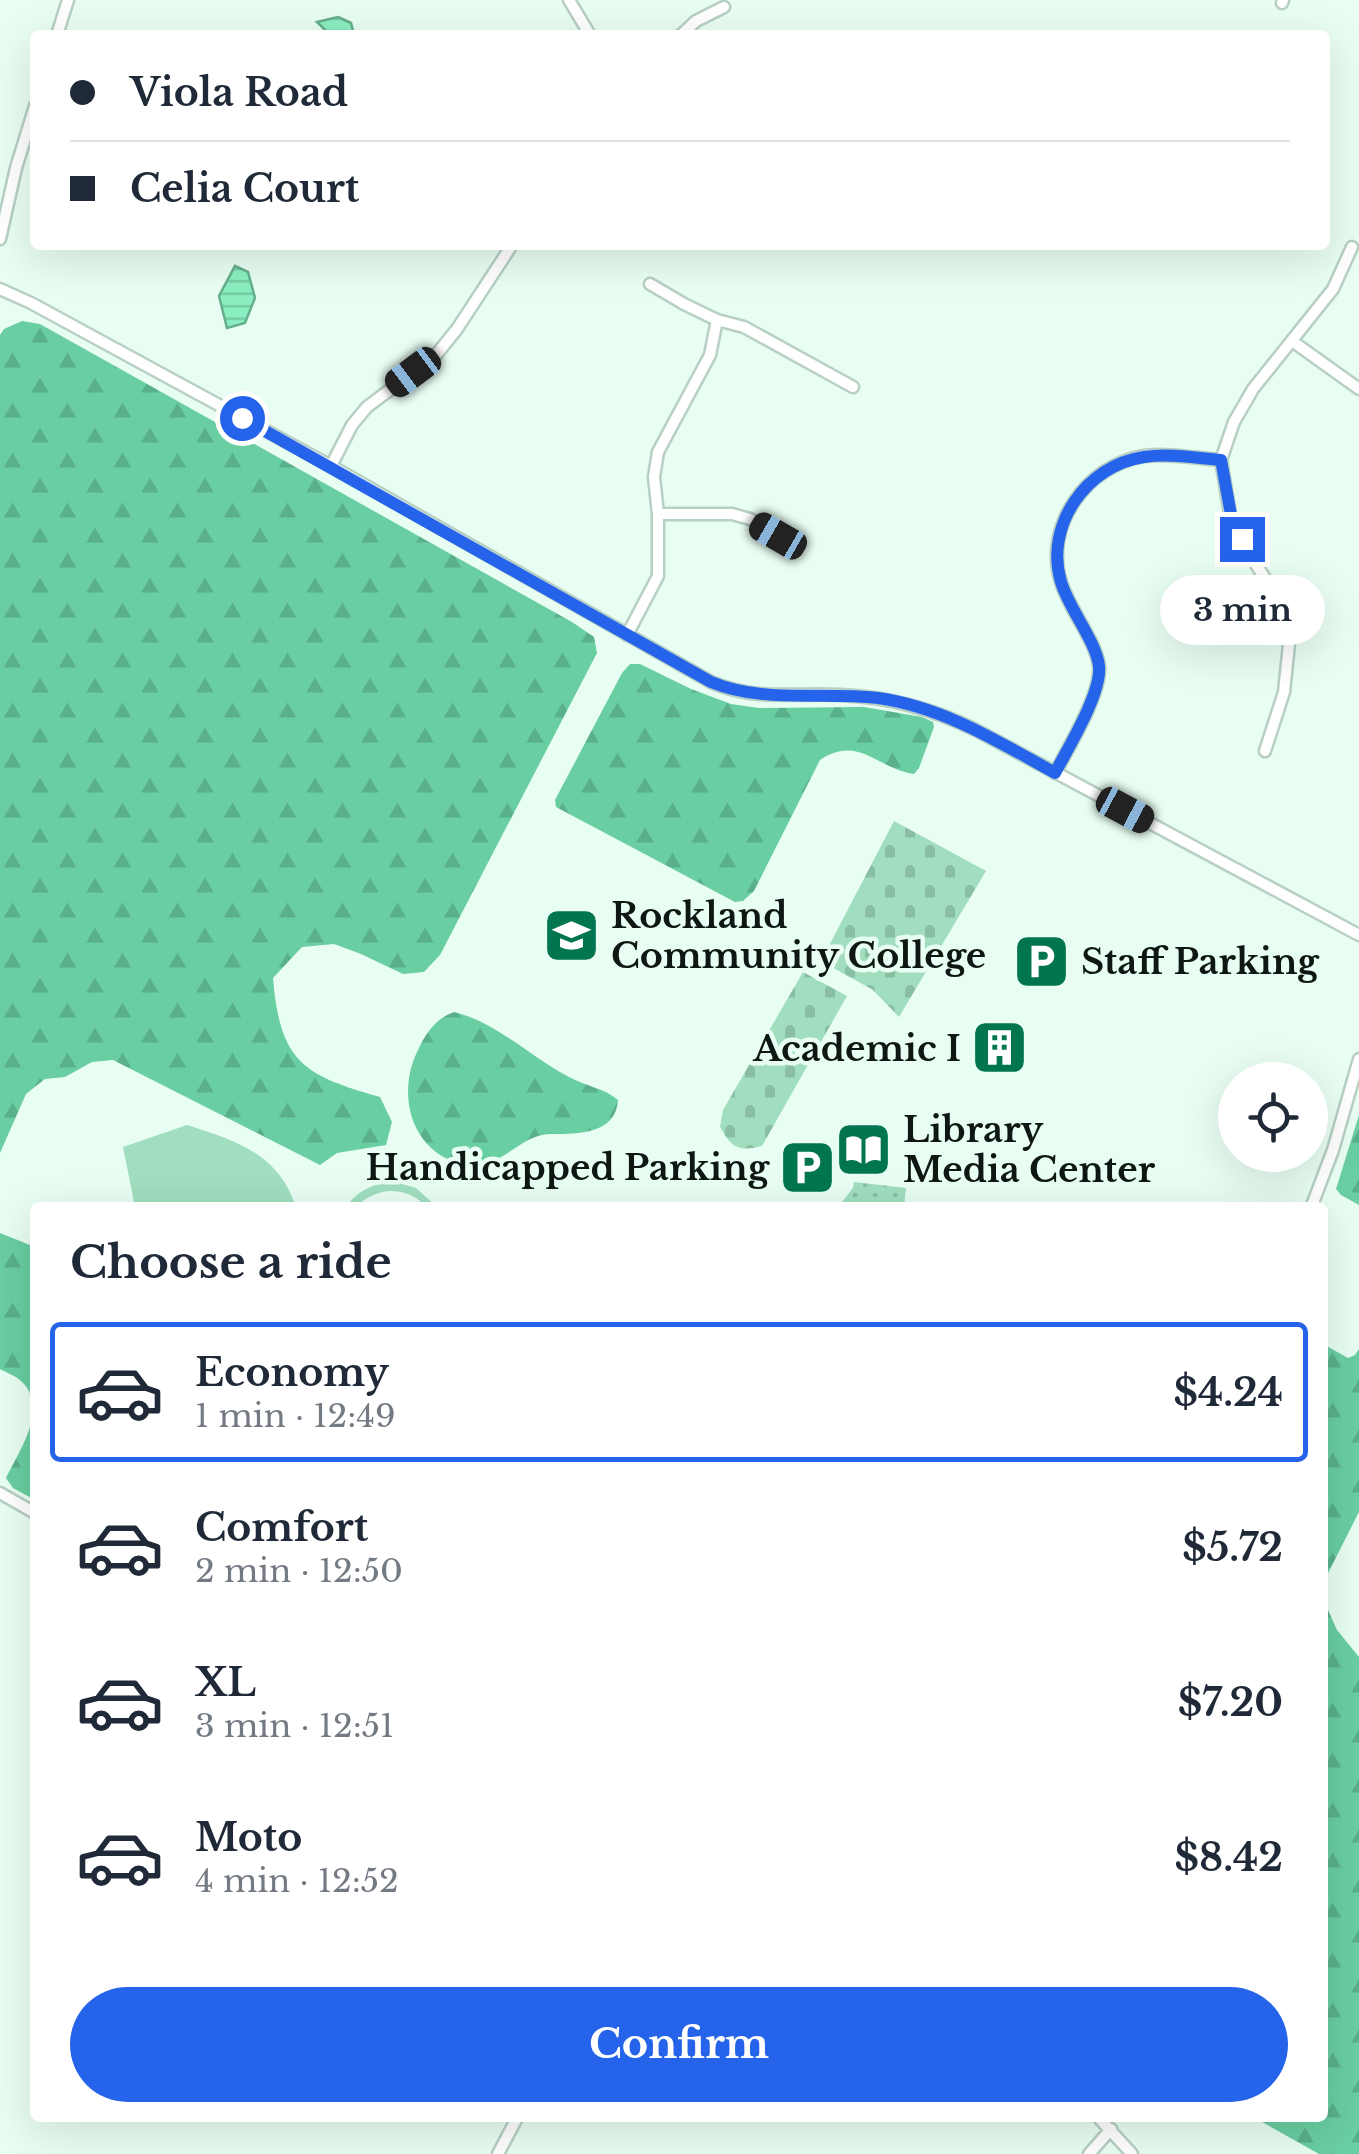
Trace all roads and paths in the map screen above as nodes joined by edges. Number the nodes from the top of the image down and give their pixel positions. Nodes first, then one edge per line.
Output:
1 (68, 0) edge
2 (569, 0) edge
3 (724, 7) dead end
4 (59, 30) edge
5 (587, 30) edge
6 (686, 30) edge
7 (30, 122) edge
8 (0, 162) edge
9 (16, 168) junction
10 (0, 240) edge
11 (1352, 248) dead end
12 (509, 250) edge
13 (650, 284) dead end
14 (0, 289) edge
15 (717, 320) junction
16 (1292, 342) junction
17 (853, 388) dead end
18 (1359, 390) edge
19 (1221, 460) junction
20 (331, 466) junction
21 (658, 514) junction
22 (778, 536) dead end
23 (627, 635) junction
24 (1265, 751) dead end
25 (1055, 773) junction
26 (1359, 935) edge
27 (1359, 1059) edge
28 (1313, 1202) edge
29 (0, 1493) edge
30 (30, 1510) edge
31 (515, 2122) edge
32 (1104, 2122) edge
33 (1112, 2129) junction
34 (498, 2154) edge
35 (1088, 2154) edge
36 (1132, 2154) edge

1 - 4 street
2 - 5 street
3 - 6 street
7 - 9 street
8 - 9 street
9 - 10 street
11 - 16 street
12 - 20 street
13 - 15 street
14 - 20 street
15 - 17 street
15 - 21 street
16 - 18 street
16 - 19 street
19 - 24 street
19 - 25 street
20 - 23 street
21 - 22 street
21 - 23 street
23 - 25 street
25 - 26 street
27 - 28 street
29 - 30 street
31 - 34 street
32 - 33 street
33 - 35 street
33 - 36 street

